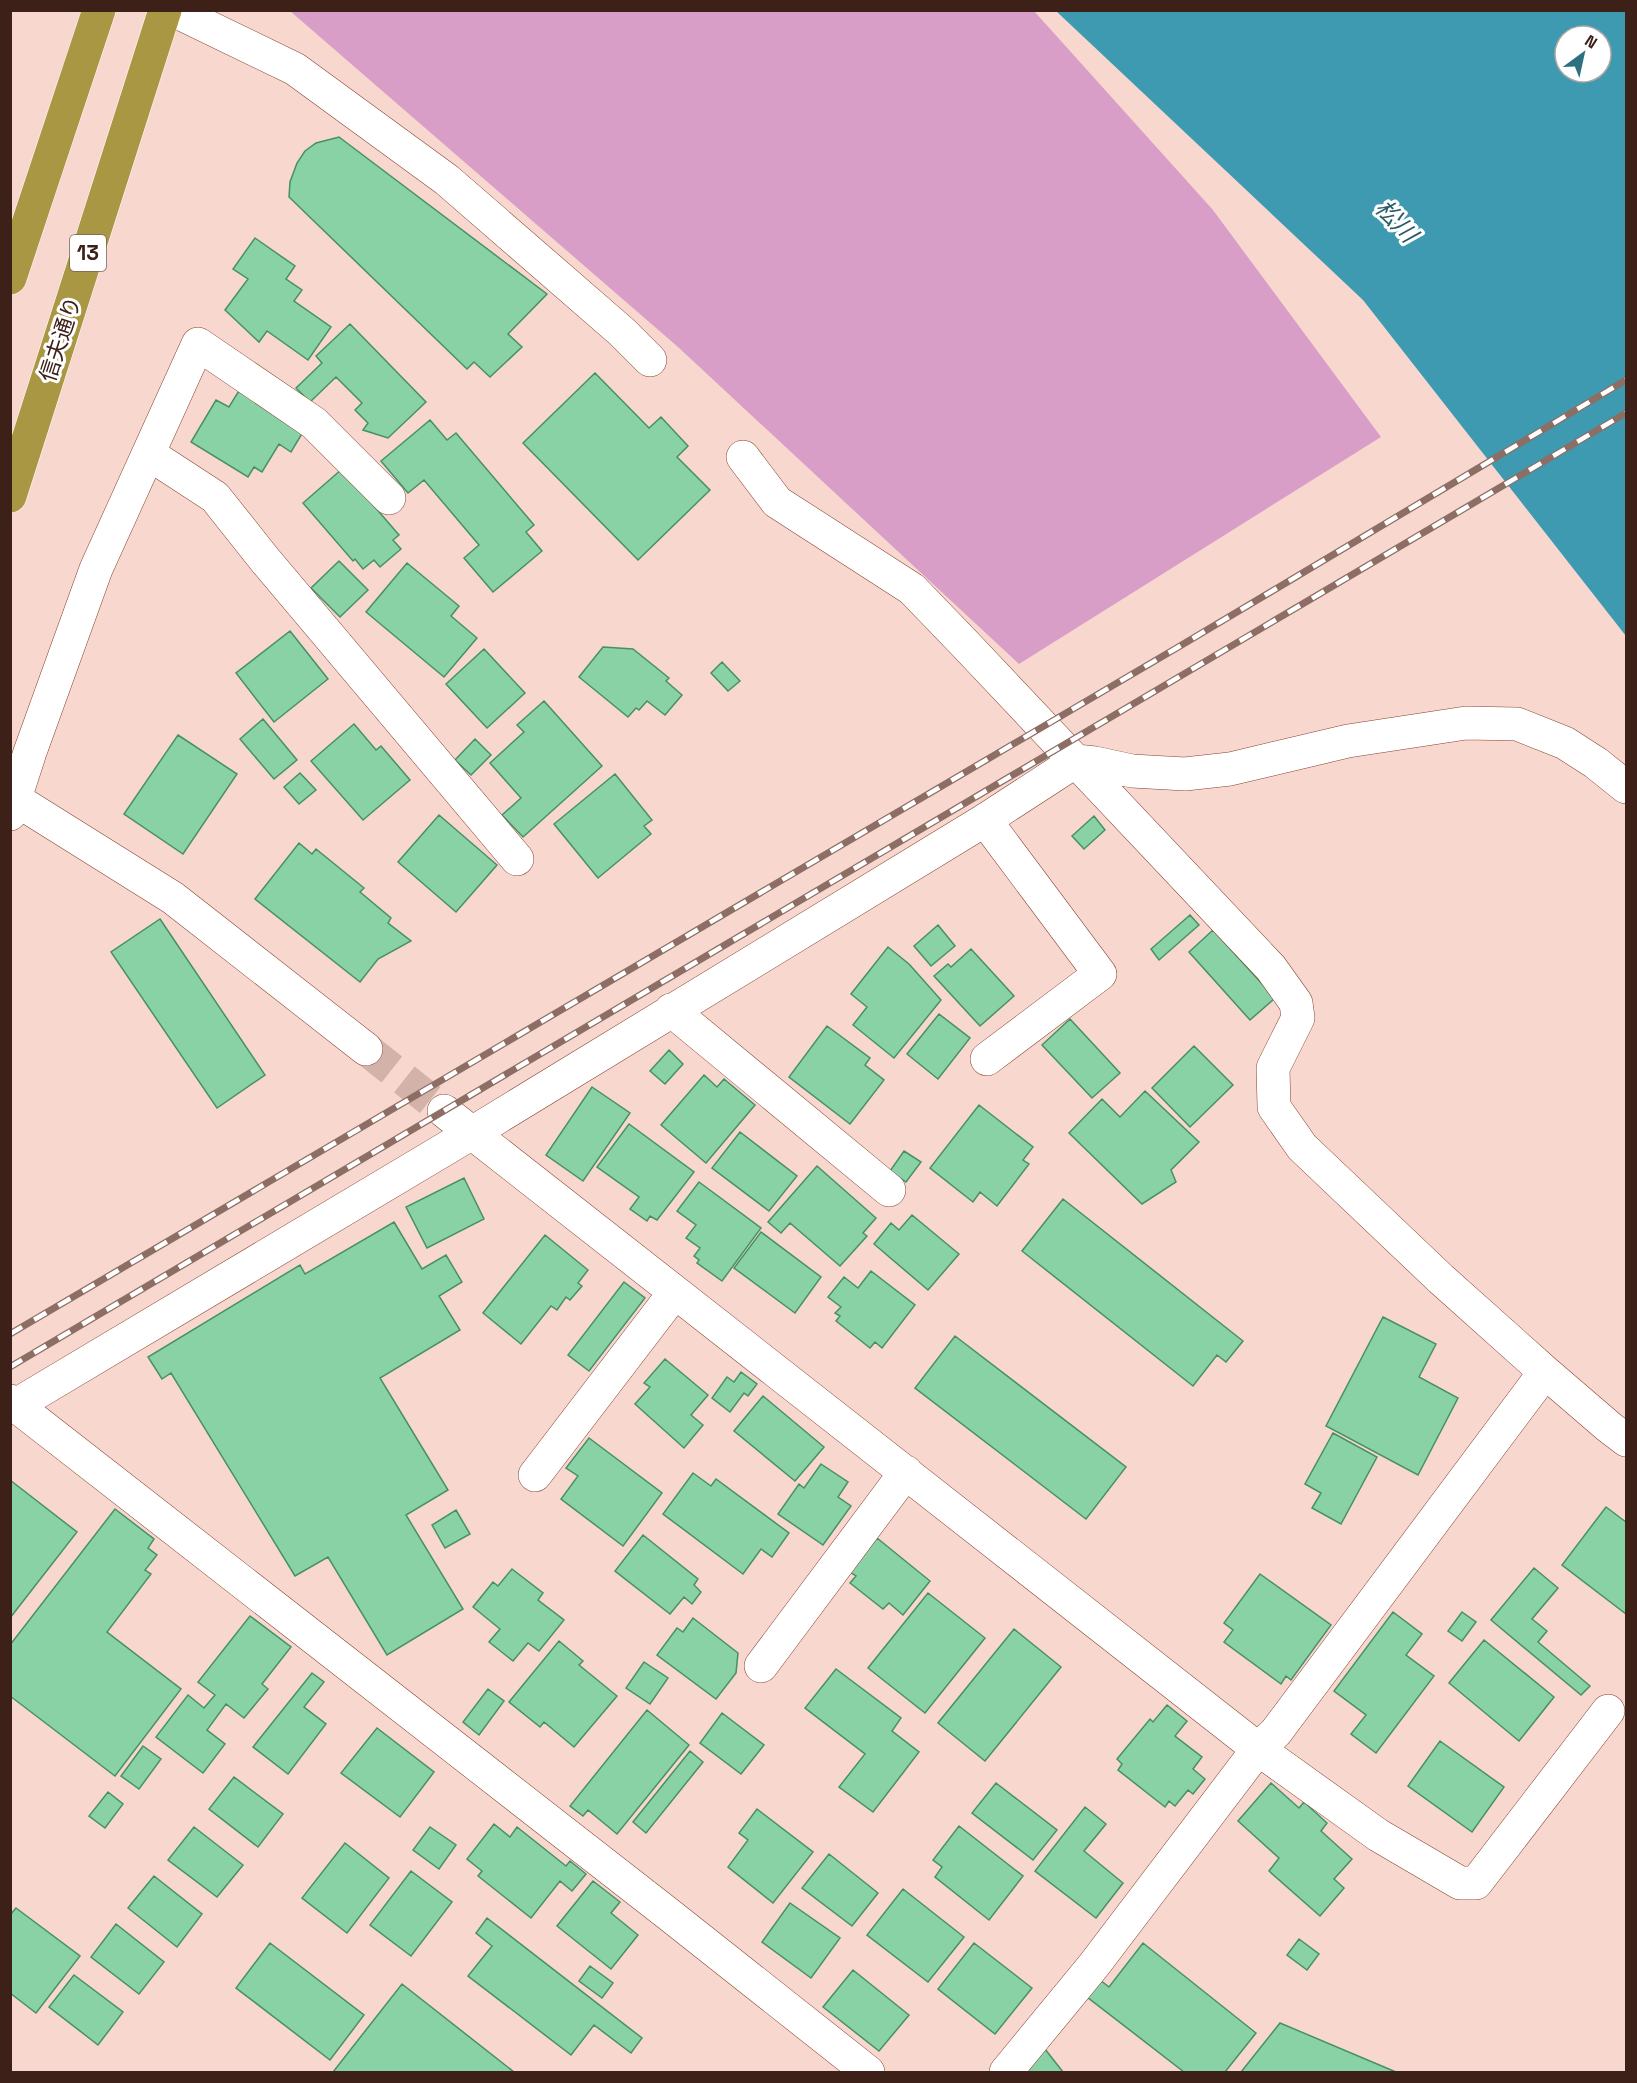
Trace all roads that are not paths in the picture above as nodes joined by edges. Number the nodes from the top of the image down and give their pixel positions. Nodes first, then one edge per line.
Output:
1 (99, 10) edge
2 (165, 10) edge
3 (173, 10) edge
4 (10, 278) edge
5 (650, 360) dead end
6 (149, 454) junction
7 (743, 457) dead end
8 (10, 496) edge
9 (389, 498) dead end
10 (1076, 761) junction
11 (1626, 787) edge
12 (12, 803) edge
13 (985, 820) junction
14 (517, 859) dead end
15 (671, 1010) junction
16 (366, 1049) tunnel mouth
17 (987, 1059) dead end
18 (444, 1111) tunnel mouth
19 (472, 1133) junction
20 (889, 1190) dead end
21 (675, 1292) junction
22 (1545, 1372) junction
23 (13, 1403) edge
24 (1626, 1440) edge
25 (906, 1472) junction
26 (535, 1475) dead end
27 (761, 1666) dead end
28 (1608, 1711) dead end
29 (1258, 1749) junction
30 (867, 2073) edge
31 (1006, 2073) edge

1 - 4 highway
2 - 8 highway, 信夫通り / 13
3 - 5 street
6 - 9 street
6 - 12 street
6 - 14 street
7 - 10 street
10 - 11 street
10 - 13 street
10 - 22 street
12 - 16 street
13 - 15 street
13 - 17 street
15 - 19 street
15 - 20 street
18 - 19 street
19 - 21 street
19 - 23 street
21 - 25 street
21 - 26 street
22 - 24 street
22 - 29 street
23 - 30 street
25 - 27 street
25 - 29 street
28 - 29 street
29 - 31 street

